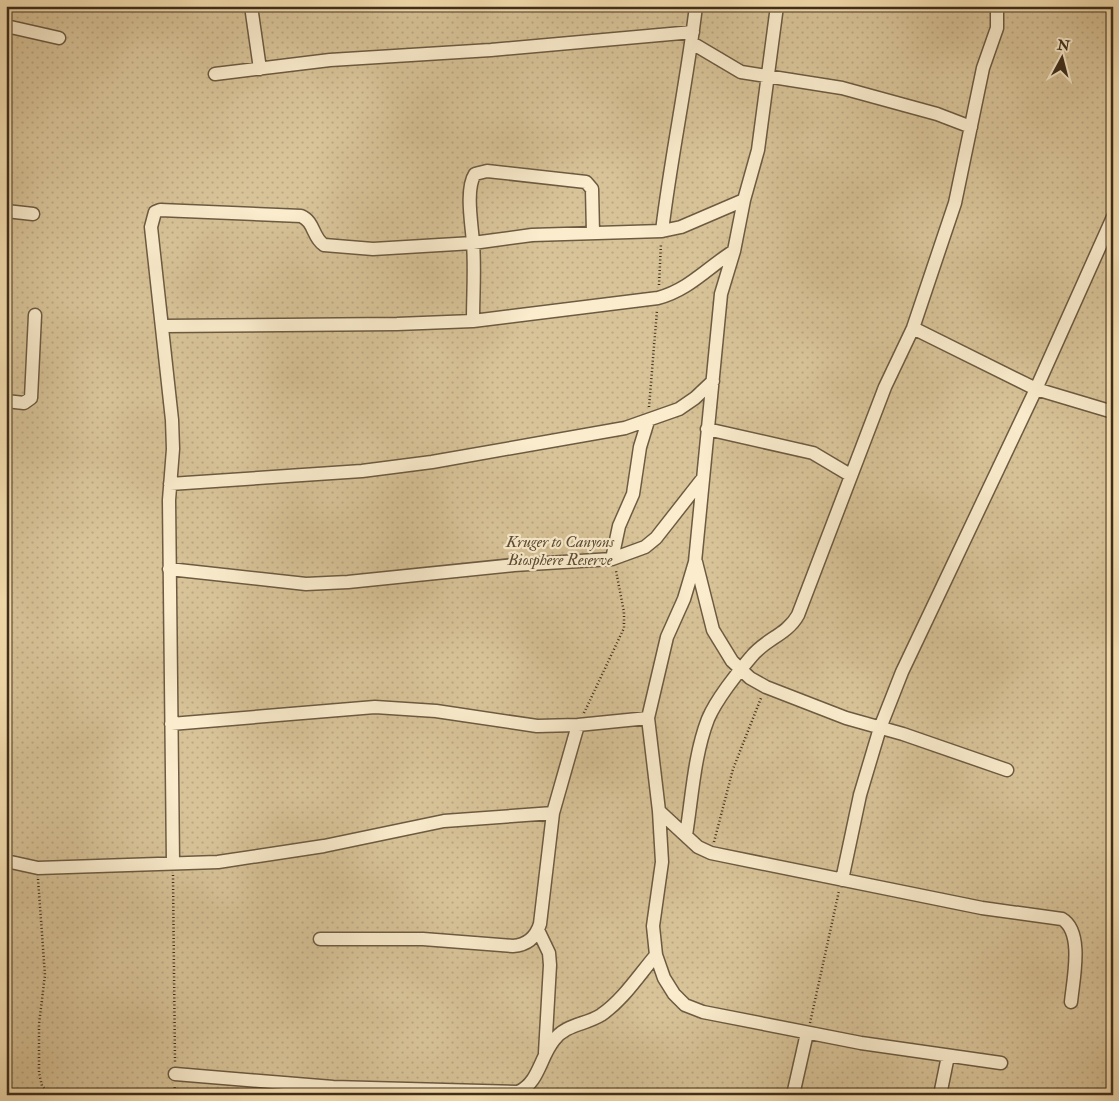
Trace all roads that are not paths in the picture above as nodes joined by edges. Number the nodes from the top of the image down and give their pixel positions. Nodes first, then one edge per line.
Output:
1 (251, 6) edge
2 (696, 6) edge
3 (777, 6) edge
4 (998, 6) edge
5 (6, 26) edge
6 (59, 38) dead end
7 (692, 38) junction
8 (260, 69) junction
9 (215, 74) dead end
10 (769, 77) junction
11 (971, 127) junction
12 (744, 200) junction
13 (6, 211) edge
14 (33, 214) dead end
15 (1113, 217) edge
16 (662, 231) junction
17 (593, 233) junction
18 (473, 243) junction
19 (734, 251) junction
20 (35, 315) dead end
21 (473, 320) junction
22 (163, 326) junction
23 (913, 328) junction
24 (713, 380) junction
25 (1036, 389) junction
26 (6, 401) edge
27 (1113, 412) edge
28 (648, 421) junction
29 (707, 429) junction
30 (850, 475) junction
31 (703, 478) junction
32 (170, 484) junction
33 (612, 559) junction
34 (696, 562) junction
35 (169, 569) junction
36 (741, 670) junction
37 (648, 718) junction
38 (171, 724) junction
39 (578, 725) junction
40 (880, 728) junction
41 (1007, 770) dead end
42 (659, 811) junction
43 (553, 814) junction
44 (686, 835) junction
45 (6, 861) edge
46 (173, 863) junction
47 (842, 880) junction
48 (538, 930) junction
49 (320, 939) dead end
50 (656, 955) junction
51 (1071, 1002) dead end
52 (807, 1033) junction
53 (545, 1053) junction
54 (948, 1056) junction
55 (1001, 1064) dead end
56 (175, 1074) road end
57 (792, 1095) edge
58 (940, 1095) edge

1 - 8 street
2 - 7 street
3 - 10 street
4 - 11 street
5 - 6 street
7 - 8 street
7 - 10 street
7 - 16 street
8 - 9 street
10 - 11 street
10 - 12 street
11 - 23 street
12 - 16 street
12 - 19 street
13 - 14 street
15 - 25 street
16 - 17 street
17 - 18 street
17 - 18 street
18 - 21 street
18 - 22 street
19 - 21 street
19 - 24 street
20 - 26 street
21 - 22 street
22 - 32 street
23 - 25 street
23 - 30 street
24 - 28 street
24 - 29 street
25 - 27 street
25 - 40 street
28 - 32 street
28 - 33 street
29 - 30 street
29 - 31 street
30 - 36 street
31 - 33 street
31 - 34 street
32 - 35 street
33 - 35 street
34 - 36 street
34 - 37 street
35 - 38 street
36 - 40 street
36 - 44 street
37 - 39 street
37 - 42 street
38 - 39 street
38 - 46 street
39 - 43 street
40 - 41 street
40 - 47 street
42 - 44 street
42 - 50 street
43 - 46 street
43 - 48 street
44 - 47 street
45 - 46 street
47 - 51 street
48 - 49 street
48 - 53 street
50 - 52 street
50 - 53 street
52 - 54 street
52 - 57 street
53 - 56 street
54 - 55 street
54 - 58 street

